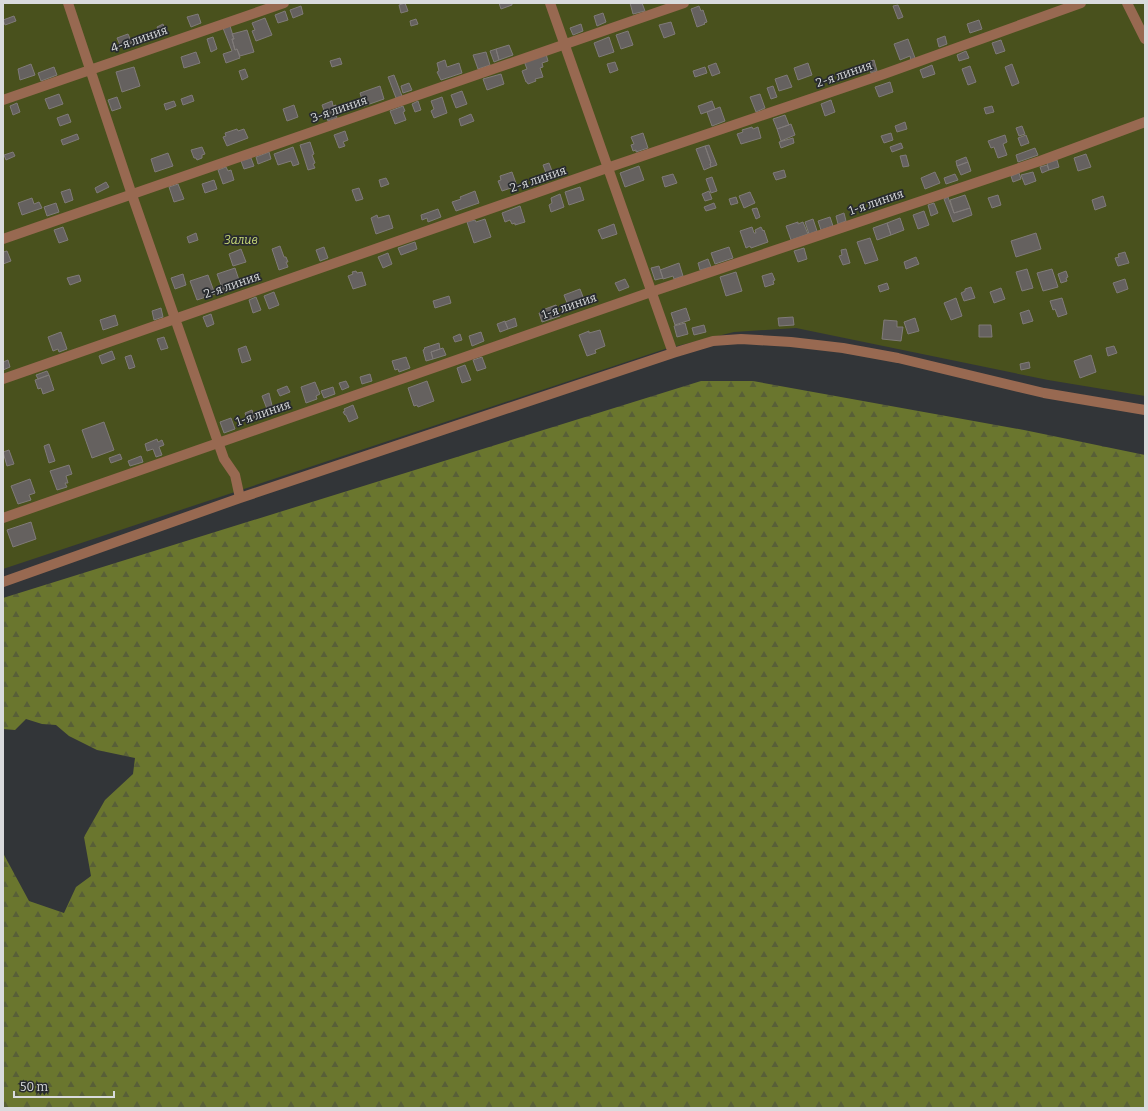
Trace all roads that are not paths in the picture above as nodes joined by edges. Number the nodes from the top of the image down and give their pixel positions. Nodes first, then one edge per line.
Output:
1 (68, 3) edge
2 (284, 3) edge
3 (550, 3) edge
4 (684, 3) edge
5 (1081, 3) edge
6 (1127, 3) edge
7 (1145, 39) edge
8 (564, 44) junction
9 (90, 70) junction
10 (3, 100) edge
11 (1145, 122) edge
12 (607, 168) junction
13 (132, 195) junction
14 (3, 239) edge
15 (651, 292) junction
16 (174, 319) junction
17 (673, 353) junction
18 (3, 378) edge
19 (1145, 410) edge
20 (218, 442) junction
21 (240, 498) junction
22 (3, 518) edge
23 (3, 582) edge

1 - 9 street
2 - 9 street, 4-я линия
3 - 8 street
4 - 8 street, 3-я линия
5 - 12 street, 2-я линия
6 - 7 street
8 - 12 street
8 - 13 street, 3-я линия
9 - 10 street, 4-я линия
9 - 13 street
11 - 15 street, 1-я линия
12 - 15 street
12 - 16 street, 2-я линия
13 - 14 street, 3-я линия
13 - 16 street
15 - 17 street
15 - 20 street, 1-я линия
16 - 18 street, 2-я линия
16 - 20 street
17 - 19 street
17 - 21 street
20 - 21 street
20 - 22 street, 1-я линия
21 - 23 street

